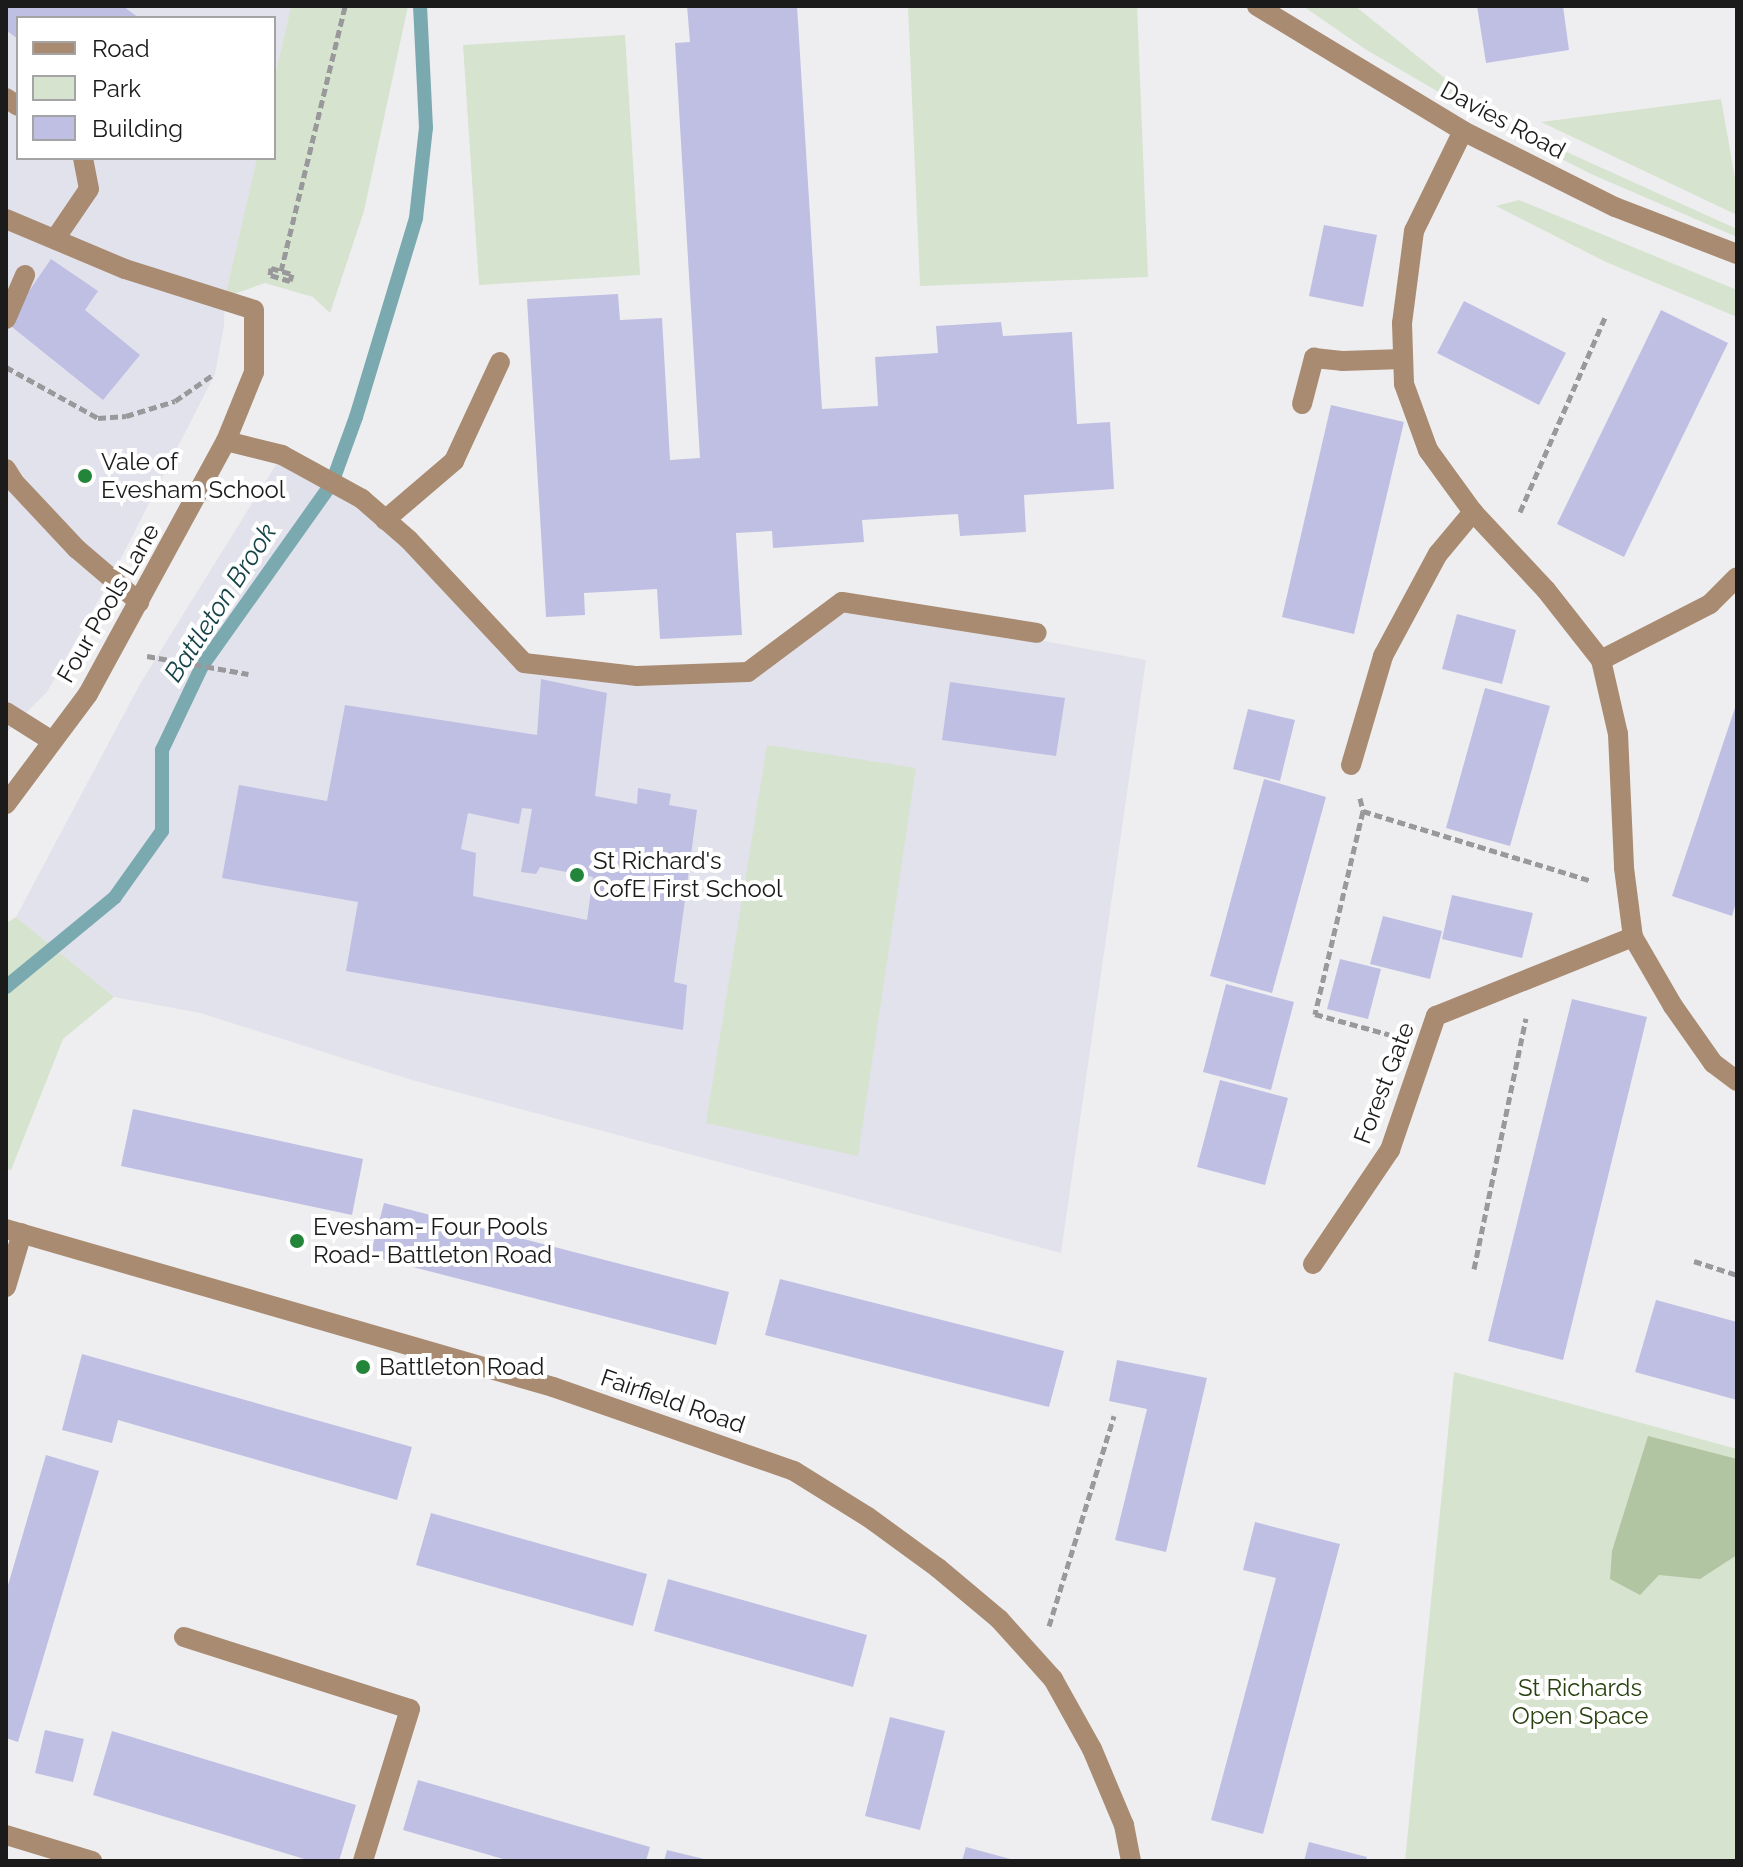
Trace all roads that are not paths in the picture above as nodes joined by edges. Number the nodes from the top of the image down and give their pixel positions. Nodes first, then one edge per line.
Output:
1 (1257, 6) edge
2 (1463, 131) junction
3 (83, 160) edge
4 (6, 219) edge
5 (55, 239) junction
6 (1737, 254) edge
7 (25, 275) dead end
8 (6, 319) edge
9 (1403, 359) junction
10 (500, 362) dead end
11 (1302, 404) dead end
12 (226, 441) junction
13 (6, 469) edge
14 (1473, 512) junction
15 (385, 520) junction
16 (1737, 577) edge
17 (139, 602) junction
18 (1037, 633) dead end
19 (1601, 660) junction
20 (6, 712) edge
21 (52, 741) junction
22 (1351, 765) road end
23 (6, 804) edge
24 (1633, 937) junction
25 (1737, 1081) edge
26 (14, 1231) edge
27 (1313, 1264) dead end
28 (6, 1287) edge
29 (184, 1637) dead end
30 (6, 1835) edge
31 (92, 1861) edge
32 (363, 1861) edge
33 (1131, 1861) edge

1 - 2 street, Davies Road
2 - 6 street, Davies Road
2 - 9 street
3 - 5 street
4 - 5 street
5 - 12 street, Four Pools Lane
7 - 8 street
9 - 11 street
9 - 14 street
10 - 15 street
12 - 15 street
12 - 17 street, Four Pools Lane
13 - 17 street
14 - 19 street
14 - 22 street
15 - 18 street
16 - 19 street
17 - 21 street, Four Pools Lane
19 - 24 street
20 - 21 street
21 - 23 street, Four Pools Lane
24 - 25 street
24 - 27 street, Forest Gate
26 - 28 street
26 - 33 street, Fairfield Road
29 - 32 street
30 - 31 street

